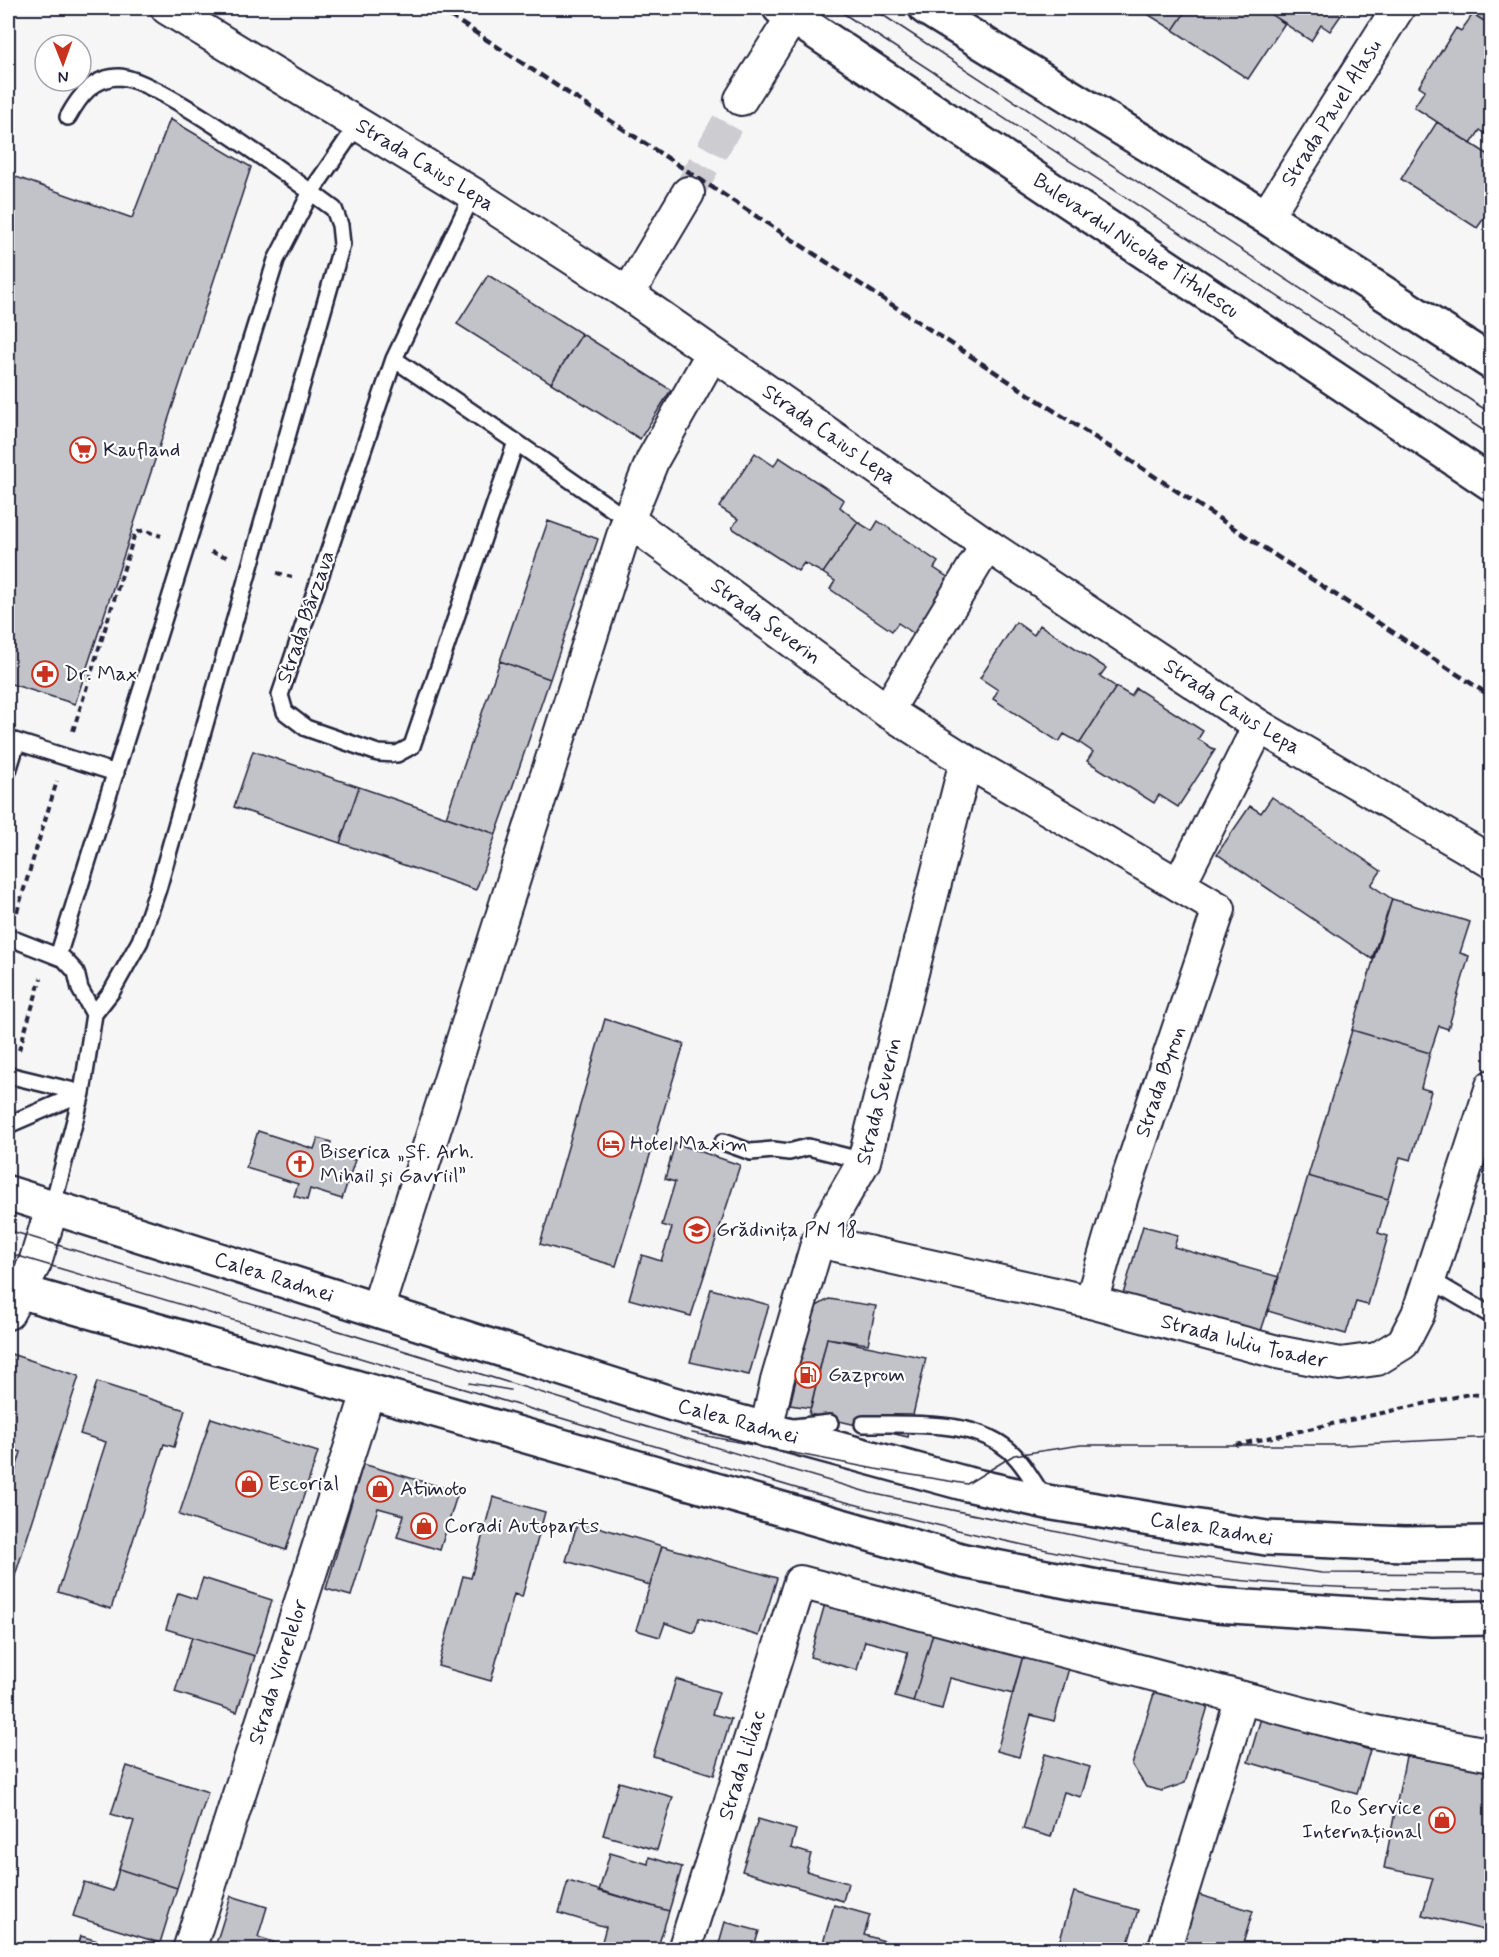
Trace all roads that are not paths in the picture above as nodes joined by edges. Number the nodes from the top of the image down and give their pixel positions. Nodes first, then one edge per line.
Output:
1 (167, 8) edge
2 (926, 8) edge
3 (1398, 8) edge
4 (786, 12) edge
5 (741, 99) tunnel mouth
6 (68, 117) dead end
7 (358, 124) junction
8 (311, 192) junction
9 (688, 193) tunnel mouth
10 (473, 194) junction
11 (1266, 217) junction
12 (628, 294) junction
13 (712, 354) junction
14 (394, 359) junction
15 (1491, 363) edge
16 (516, 442) junction
17 (1491, 484) edge
18 (628, 520) junction
19 (987, 545) junction
20 (887, 711) junction
21 (1259, 726) junction
22 (12, 741) edge
23 (966, 761) junction
24 (8, 771) edge
25 (116, 773) junction
26 (1491, 862) edge
27 (1183, 878) junction
28 (8, 937) edge
29 (58, 956) junction
30 (94, 1014) junction
31 (8, 1075) edge
32 (1491, 1086) edge
33 (82, 1093) junction
34 (8, 1125) edge
35 (723, 1142) dead end
36 (864, 1161) junction
37 (8, 1193) edge
38 (52, 1208) junction
39 (818, 1241) junction
40 (1431, 1280) junction
41 (12, 1298) edge
42 (1091, 1302) junction
43 (377, 1310) junction
44 (1491, 1316) edge
45 (368, 1393) junction
46 (830, 1423) dead end
47 (862, 1424) dead end
48 (766, 1431) junction
49 (1047, 1502) junction
50 (1491, 1543) edge
51 (1491, 1618) edge
52 (1242, 1698) junction
53 (1491, 1755) edge
54 (189, 1950) edge
55 (684, 1950) edge
56 (1164, 1950) edge

1 - 7 street, Strada Caius Lepa
2 - 11 main road
3 - 11 street, Strada Pavel Alasu
4 - 5 street
4 - 17 main road, Bulevardul Nicolae Titulescu
6 - 8 lane
7 - 8 lane
7 - 10 street, Strada Caius Lepa
8 - 25 lane
8 - 30 lane
9 - 12 street
10 - 12 street, Strada Caius Lepa
10 - 14 lane, Strada Bârzava
11 - 15 main road
12 - 13 street, Strada Caius Lepa
13 - 18 street
13 - 19 street, Strada Caius Lepa
14 - 16 lane
14 - 16 lane, Strada Bârzava
16 - 18 lane
18 - 20 street, Strada Severin
18 - 43 street
19 - 20 street
19 - 21 street, Strada Caius Lepa
20 - 23 street, Strada Severin
21 - 26 street, Strada Caius Lepa
21 - 27 street
22 - 24 lane
22 - 25 lane
23 - 27 street, Strada Severin
23 - 36 street, Strada Severin
25 - 29 lane
27 - 42 street, Strada Byron
28 - 29 lane
29 - 30 lane
30 - 33 lane
31 - 33 lane
32 - 40 street, Strada Iuliu Toader
33 - 34 lane
33 - 38 lane
35 - 36 lane
36 - 39 street, Strada Severin
37 - 38 main road, Calea Radnei
38 - 41 street
38 - 43 main road, Calea Radnei
39 - 42 street, Strada Iuliu Toader
39 - 48 street, Strada Severin
40 - 42 street, Strada Iuliu Toader
40 - 44 lane
41 - 45 main road
43 - 48 main road, Calea Radnei
45 - 51 main road
45 - 54 street, Strada Viorelelor
46 - 48 lane
47 - 49 lane
48 - 49 main road, Calea Radnei
49 - 50 main road, Calea Radnei
52 - 53 street
52 - 55 street, Strada Liliac
52 - 56 street

